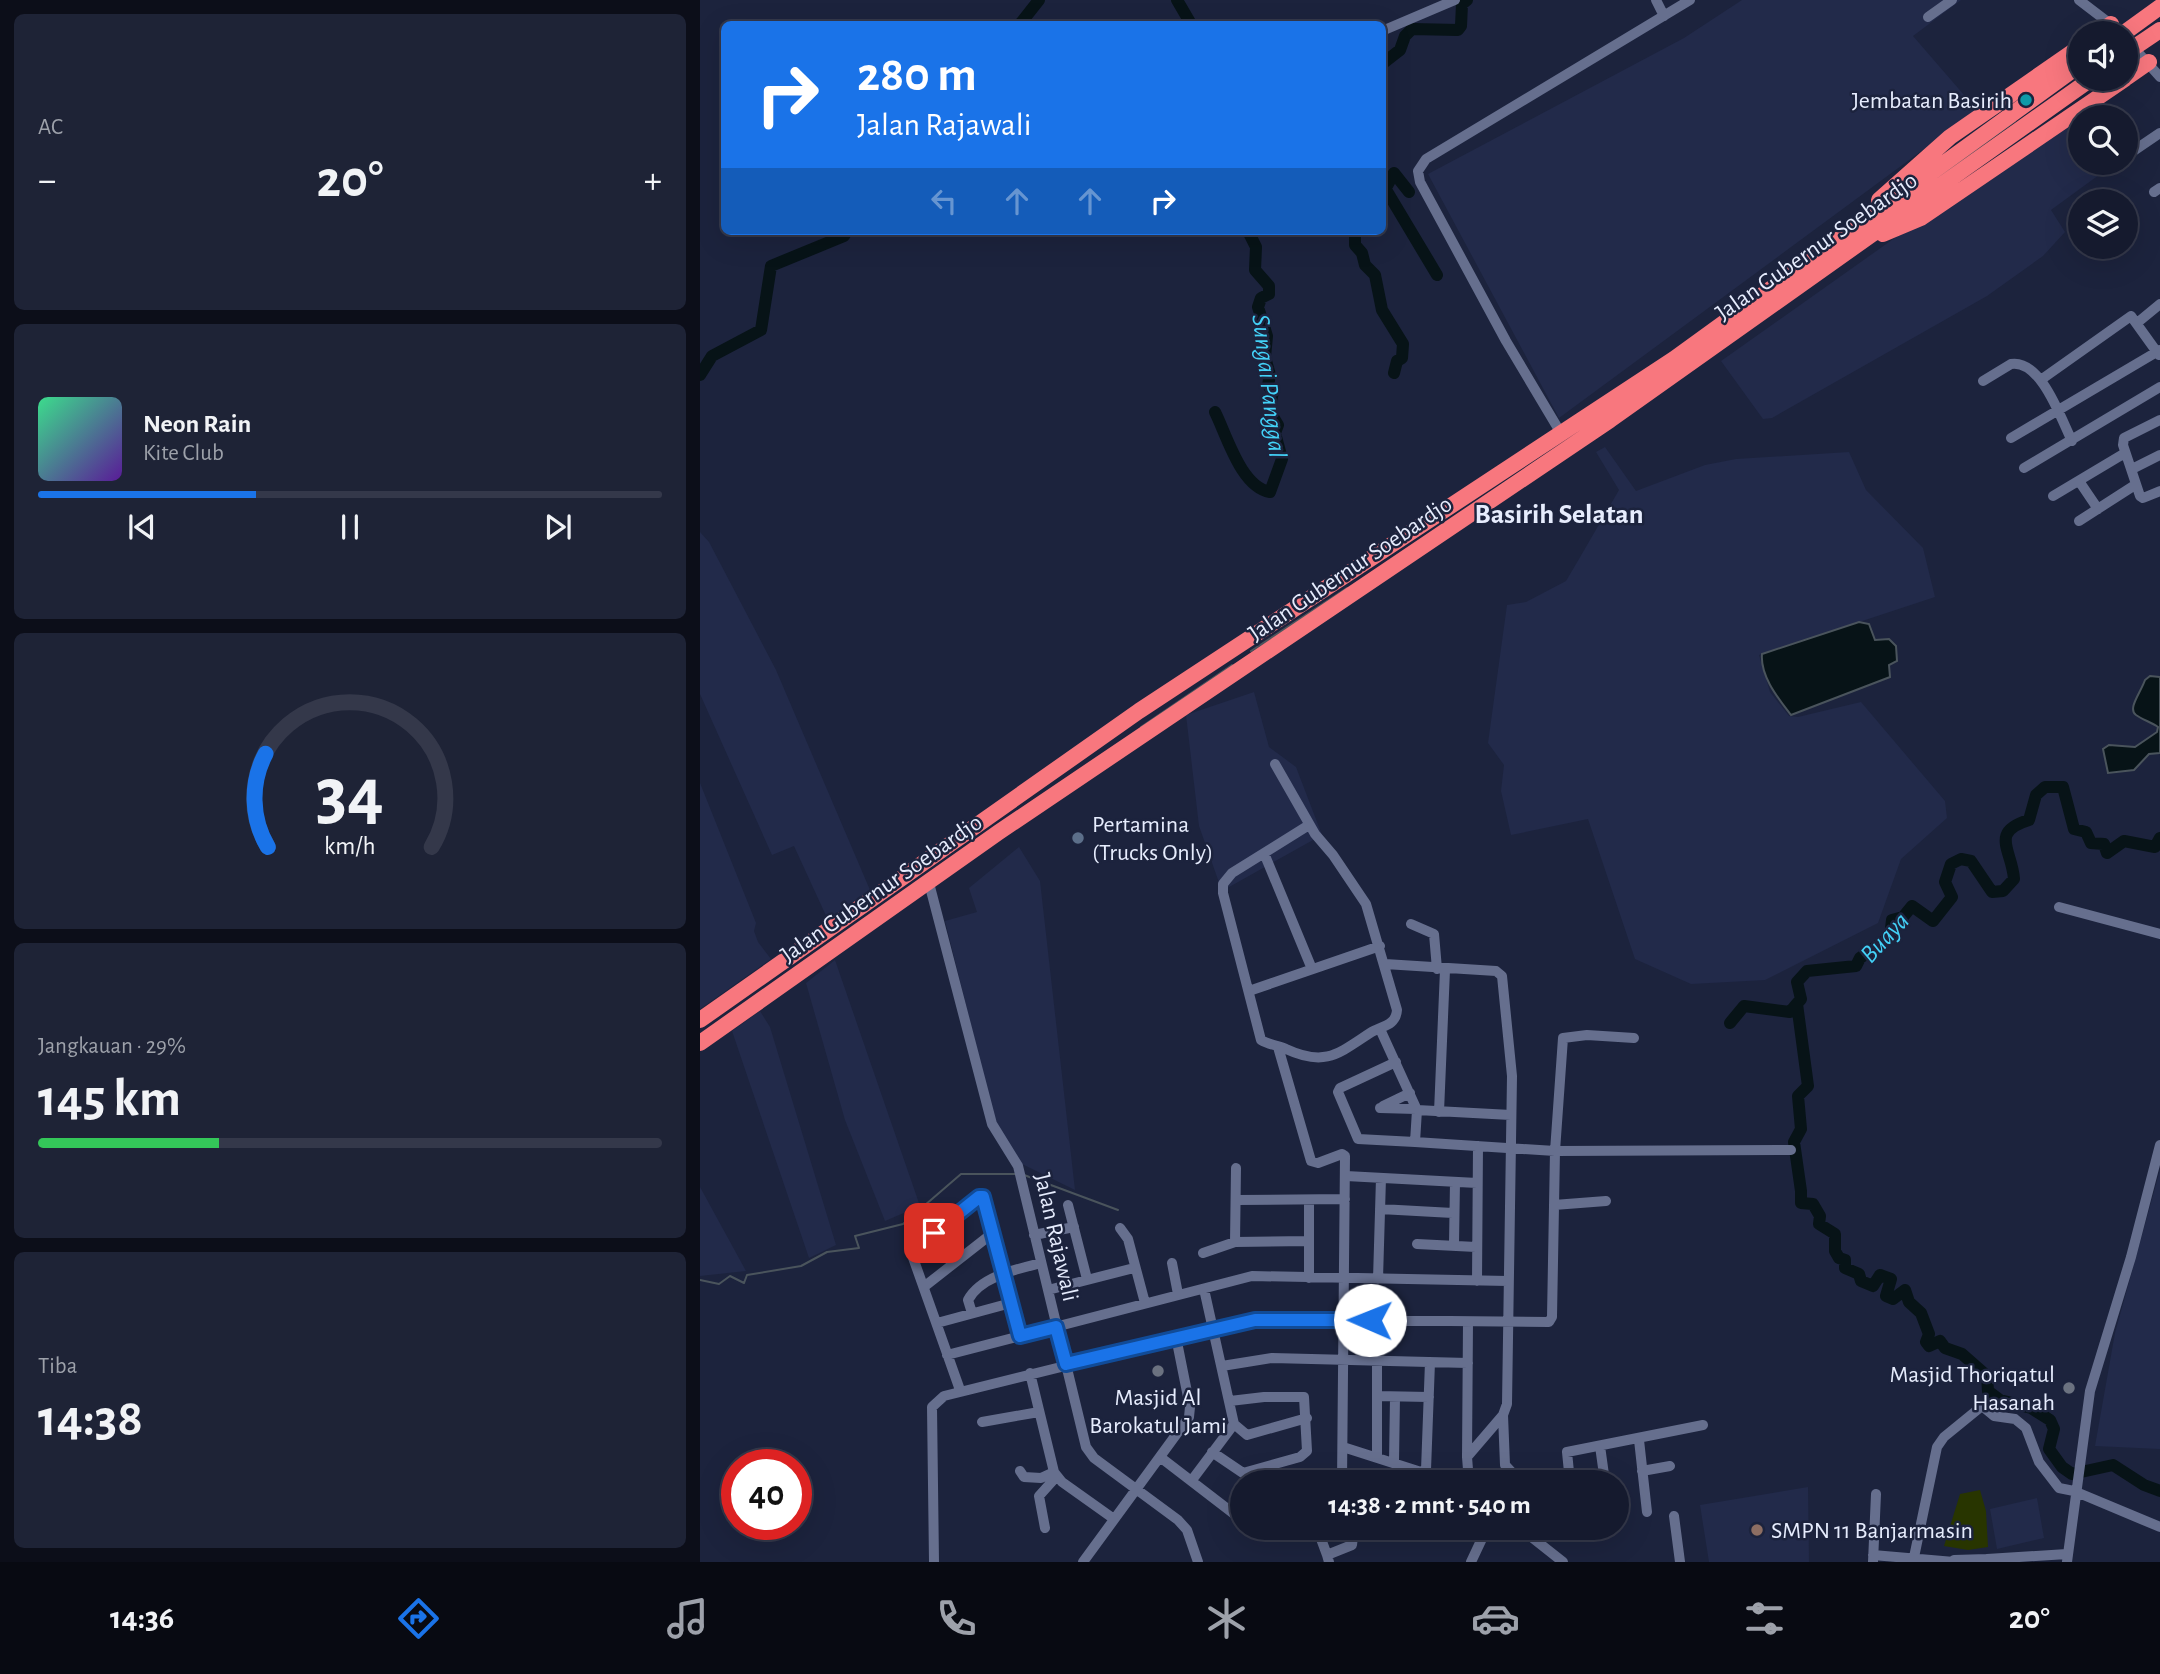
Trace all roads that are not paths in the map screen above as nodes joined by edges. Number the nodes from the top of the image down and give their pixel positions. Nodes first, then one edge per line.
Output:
1 (1455, 0) edge
2 (1656, 0) edge
3 (1690, 0) edge
4 (1952, 0) edge
5 (2078, 0) edge
6 (2160, 8) edge
7 (1664, 16) junction
8 (1928, 17) dead end
9 (2102, 21) edge
10 (2133, 21) edge
11 (1386, 29) edge
12 (2160, 30) edge
13 (2138, 46) edge
14 (2138, 51) edge
15 (2068, 55) edge
16 (2149, 62) junction
17 (2138, 70) edge
18 (2068, 73) edge
19 (2160, 77) edge
20 (2074, 91) edge
21 (2105, 91) edge
22 (2160, 132) edge
23 (2138, 148) edge
24 (1967, 177) junction
25 (1871, 214) junction
26 (2160, 304) edge
27 (2137, 323) junction
28 (2159, 353) edge
29 (2042, 379) junction
30 (1983, 381) dead end
31 (2160, 387) edge
32 (2057, 411) junction
33 (2160, 420) edge
34 (1562, 435) junction
35 (2011, 438) dead end
36 (2072, 441) junction
37 (2125, 453) junction
38 (2160, 455) edge
39 (2024, 468) dead end
40 (2132, 469) junction
41 (2079, 481) junction
42 (2135, 485) junction
43 (2160, 491) edge
44 (2053, 496) dead end
45 (2098, 509) junction
46 (2079, 521) dead end
47 (1236, 647) junction
48 (1248, 664) junction
49 (1275, 764) dead end
50 (1309, 825) junction
51 (1264, 853) junction
52 (929, 883) junction
53 (2059, 906) dead end
54 (1411, 924) dead end
55 (2160, 934) edge
56 (1380, 946) junction
57 (1385, 964) junction
58 (1312, 969) junction
59 (1441, 969) junction
60 (1249, 990) junction
61 (700, 1020) edge
62 (1380, 1029) junction
63 (1634, 1038) dead end
64 (700, 1044) edge
65 (1278, 1047) junction
66 (1396, 1062) junction
67 (1410, 1093) junction
68 (1417, 1109) junction
69 (1439, 1112) junction
70 (1511, 1115) junction
71 (1415, 1142) junction
72 (2160, 1145) edge
73 (1478, 1146) junction
74 (1511, 1148) junction
75 (1791, 1150) dead end
76 (1555, 1151) junction
77 (1236, 1168) dead end
78 (1346, 1176) junction
79 (1381, 1178) junction
80 (1455, 1182) junction
81 (1477, 1183) junction
82 (1345, 1199) junction
83 (1237, 1200) junction
84 (1309, 1200) junction
85 (1606, 1201) dead end
86 (1068, 1205) dead end
87 (1554, 1205) junction
88 (1380, 1209) junction
89 (1453, 1213) junction
90 (1074, 1227) junction
91 (1121, 1228) dead end
92 (994, 1232) junction
93 (1034, 1235) junction
94 (1308, 1241) junction
95 (1235, 1242) junction
96 (1418, 1244) dead end
97 (1454, 1244) junction
98 (1476, 1247) junction
99 (1203, 1253) dead end
100 (1041, 1263) junction
101 (1172, 1263) dead end
102 (1134, 1268) junction
103 (1004, 1273) junction
104 (1309, 1278) junction
105 (1345, 1278) junction
106 (1087, 1279) junction
107 (1378, 1279) junction
108 (1477, 1281) junction
109 (1508, 1281) junction
110 (925, 1286) junction
111 (1204, 1289) junction
112 (1048, 1290) junction
113 (1178, 1294) junction
114 (1145, 1303) junction
115 (1011, 1304) junction
116 (972, 1313) junction
117 (1346, 1319) junction
118 (1510, 1321) junction
119 (937, 1322) junction
120 (1468, 1322) junction
121 (1056, 1327) junction
122 (1214, 1329) junction
123 (1020, 1336) junction
124 (1176, 1337) junction
125 (947, 1355) junction
126 (1345, 1359) junction
127 (1377, 1360) junction
128 (1430, 1362) junction
129 (1468, 1363) junction
130 (1066, 1364) junction
131 (1222, 1366) junction
132 (1030, 1373) junction
133 (960, 1390) junction
134 (1377, 1396) junction
135 (1395, 1396) junction
136 (1429, 1398) junction
137 (1230, 1401) junction
138 (1039, 1412) junction
139 (1503, 1415) junction
140 (1307, 1418) junction
141 (982, 1422) dead end
142 (1234, 1424) junction
143 (1703, 1426) dead end
144 (1639, 1440) junction
145 (1600, 1446) junction
146 (1343, 1447) junction
147 (1212, 1452) junction
148 (1160, 1457) junction
149 (1377, 1457) junction
150 (1466, 1457) junction
151 (1394, 1462) junction
152 (1670, 1466) dead end
153 (1342, 1470) edge
154 (1468, 1470) edge
155 (1510, 1470) edge
156 (1569, 1470) edge
157 (1603, 1470) edge
158 (1020, 1471) dead end
159 (1642, 1472) junction
160 (1056, 1474) junction
161 (1192, 1480) junction
162 (1137, 1488) junction
163 (2074, 1491) junction
164 (1876, 1494) dead end
165 (1647, 1512) dead end
166 (1230, 1514) edge
167 (1674, 1516) dead end
168 (1114, 1519) junction
169 (2160, 1527) edge
170 (1045, 1528) dead end
171 (1321, 1540) edge
172 (1353, 1540) edge
173 (1481, 1540) edge
174 (1535, 1540) edge
175 (1328, 1558) edge
176 (2067, 1558) edge
177 (1873, 1559) edge
178 (1913, 1559) edge
179 (1987, 1560) edge
180 (1954, 1561) edge
181 (934, 1562) edge
182 (1083, 1562) edge
183 (1198, 1562) edge
184 (1471, 1562) edge
185 (1563, 1562) edge
186 (1680, 1562) edge

1 - 11 street
2 - 7 street
3 - 7 street
4 - 8 street
5 - 9 street
6 - 10 highway
7 - 34 street
12 - 13 highway
14 - 16 street
15 - 25 highway
16 - 17 highway
16 - 19 street
18 - 25 highway, Jalan Gubernur Soebardjo
20 - 24 highway, Jalan Gubernur Soebardjo
21 - 24 highway
22 - 23 street
24 - 48 highway, Jalan Gubernur Soebardjo
25 - 34 highway, Jalan Gubernur Soebardjo
26 - 27 street
27 - 28 street
27 - 29 street
28 - 32 street
29 - 30 street
29 - 32 street
31 - 36 street
32 - 35 street
32 - 36 street
33 - 37 street
34 - 47 highway, Jalan Gubernur Soebardjo
36 - 39 street
37 - 40 street
37 - 41 street
38 - 40 street
40 - 42 street
41 - 44 street
41 - 45 street
42 - 43 street
42 - 45 street
45 - 46 street
47 - 48 highway
47 - 61 highway, Jalan Gubernur Soebardjo
48 - 52 highway, Jalan Gubernur Soebardjo
49 - 50 street
50 - 51 street
50 - 56 street
51 - 58 street
51 - 60 street
52 - 64 highway, Jalan Gubernur Soebardjo
52 - 93 street, Jalan Rajawali
53 - 55 street
54 - 59 street
56 - 57 street
56 - 58 street
57 - 59 street
57 - 62 street
58 - 60 street
59 - 69 street
59 - 70 street
60 - 65 street
62 - 65 street
62 - 66 street
63 - 76 street
65 - 78 street
66 - 67 street
66 - 71 street
67 - 68 street
67 - 68 street
68 - 69 street
68 - 71 street
69 - 70 street
70 - 74 street
71 - 73 street
72 - 163 street
73 - 74 street
73 - 81 street
74 - 76 street
74 - 109 street
75 - 76 street
76 - 87 street
77 - 83 street
78 - 79 street
78 - 82 street
79 - 80 street
79 - 88 street
80 - 81 street
80 - 89 street
81 - 98 street
82 - 84 street
82 - 105 street
83 - 84 street
83 - 95 street
84 - 94 street
85 - 87 street
86 - 90 street
87 - 118 street
88 - 89 street
88 - 107 street
89 - 97 street
90 - 93 street
90 - 106 street
91 - 102 street
92 - 103 street
92 - 110 street
92 - 110 street
93 - 100 street, Jalan Rajawali
94 - 95 street
94 - 104 street
95 - 99 street
96 - 97 street
97 - 98 street
98 - 108 street
100 - 103 street
100 - 112 street, Jalan Rajawali
101 - 113 street
102 - 106 street
102 - 114 street
103 - 115 street
103 - 116 street
104 - 105 street
104 - 111 street
105 - 107 street
105 - 117 street
106 - 112 street
107 - 108 street
108 - 109 street
109 - 118 street
110 - 119 street
111 - 113 street
111 - 122 street
112 - 121 street, Jalan Rajawali
113 - 114 street
114 - 121 street
115 - 116 street
115 - 123 street
116 - 119 street
117 - 120 street
117 - 122 street
117 - 126 street
118 - 120 street
118 - 139 street
119 - 125 street
120 - 129 street
121 - 123 street
121 - 130 street, Jalan Rajawali
122 - 124 street
122 - 131 street
123 - 125 street
124 - 130 street
124 - 148 street
125 - 133 street
126 - 127 street
126 - 131 street
126 - 146 street
127 - 128 street
127 - 134 street
128 - 129 street
128 - 136 street
129 - 150 street
130 - 132 street
130 - 162 street, Jalan Rajawali
131 - 137 street
132 - 133 street
132 - 138 street
133 - 181 street
134 - 135 street
134 - 149 street
135 - 136 street
135 - 151 street
136 - 151 street
137 - 140 street
137 - 142 street
138 - 141 street
138 - 160 street
139 - 150 street
139 - 155 street
140 - 142 street
140 - 147 street
142 - 147 street
143 - 144 street
144 - 145 street
144 - 159 street
145 - 156 street
145 - 157 street
146 - 149 street
146 - 153 street
147 - 161 street
148 - 161 street
148 - 162 street
149 - 151 street
150 - 154 street
152 - 159 street
158 - 160 street
159 - 165 street
160 - 168 street
160 - 170 street
161 - 166 street
162 - 168 street
162 - 183 street, Jalan Rajawali
163 - 169 street
163 - 176 street
163 - 178 street
164 - 177 street
167 - 186 street
168 - 182 street
171 - 175 street
172 - 175 street
173 - 184 street
174 - 185 street
176 - 179 street
177 - 178 street
178 - 180 street
179 - 180 street

